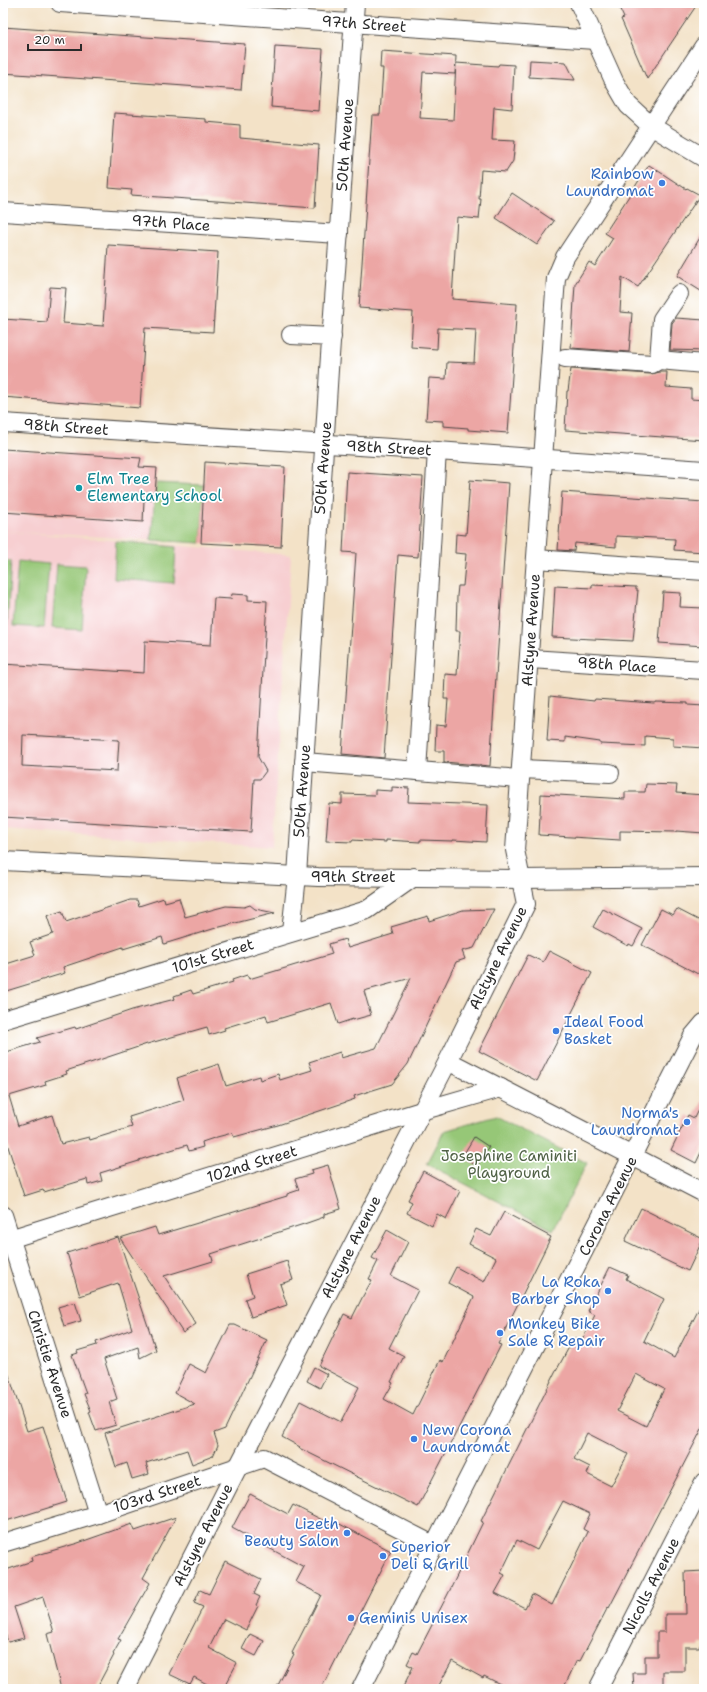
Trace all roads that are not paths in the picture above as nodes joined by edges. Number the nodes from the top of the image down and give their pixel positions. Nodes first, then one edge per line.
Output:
1 (70, 3) edge
2 (355, 3) edge
3 (579, 3) edge
4 (354, 24) junction
5 (595, 40) junction
6 (704, 46) edge
7 (651, 126) junction
8 (704, 158) edge
9 (3, 212) edge
10 (339, 234) junction
11 (679, 294) dead end
12 (291, 335) dead end
13 (332, 338) junction
14 (565, 358) dead end
15 (659, 360) junction
16 (704, 364) edge
17 (3, 423) edge
18 (324, 445) junction
19 (437, 451) junction
20 (543, 459) junction
21 (704, 470) edge
22 (536, 559) junction
23 (704, 571) edge
24 (530, 659) junction
25 (704, 670) edge
26 (304, 762) junction
27 (417, 771) junction
28 (610, 773) dead end
29 (521, 774) junction
30 (3, 861) edge
31 (297, 876) junction
32 (414, 877) junction
33 (704, 877) edge
34 (521, 879) junction
35 (291, 932) junction
36 (3, 1020) edge
37 (704, 1023) edge
38 (448, 1061) junction
39 (501, 1088) junction
40 (421, 1111) junction
41 (633, 1157) junction
42 (704, 1193) edge
43 (3, 1215) edge
44 (7, 1240) edge
45 (238, 1468) junction
46 (704, 1482) edge
47 (98, 1514) junction
48 (3, 1543) edge
49 (435, 1546) junction
50 (127, 1689) edge
51 (361, 1689) edge
52 (598, 1689) edge

1 - 4 street, 97th Street
2 - 4 street, 50th Avenue
3 - 5 street
4 - 5 street, 97th Street
4 - 10 street, 50th Avenue
5 - 7 street
6 - 7 street, Alstyne Avenue
7 - 8 street
7 - 20 street, Alstyne Avenue
9 - 10 street, 97th Place
10 - 13 street, 50th Avenue
11 - 15 street
12 - 13 street
13 - 18 street, 50th Avenue
14 - 15 street
15 - 16 street
17 - 18 street, 98th Street
18 - 19 street, 98th Street
18 - 26 street, 50th Avenue
19 - 20 street, 98th Street
19 - 27 street
20 - 21 street, 98th Street
20 - 22 street, Alstyne Avenue
22 - 23 street
22 - 24 street, Alstyne Avenue
24 - 25 street, 98th Place
24 - 29 street, Alstyne Avenue
26 - 27 street
26 - 31 street, 50th Avenue
27 - 29 street
28 - 29 street
29 - 34 street, Alstyne Avenue
30 - 31 street, 99th Street
31 - 32 street, 99th Street
31 - 35 street, 50th Avenue
32 - 34 street, 99th Street
32 - 35 street, 101st Street
33 - 34 street, 99th Street
34 - 38 street, Alstyne Avenue
35 - 36 street, 101st Street
37 - 41 street, Corona Avenue
38 - 39 street
38 - 40 street, Alstyne Avenue
39 - 40 street, 102nd Street
39 - 41 street
40 - 44 street, 102nd Street
40 - 45 street, Alstyne Avenue
41 - 42 street
41 - 49 street, Corona Avenue
43 - 44 street, Christie Avenue
44 - 47 street, Christie Avenue
45 - 47 street, 103rd Street
45 - 49 street, 103rd Street
45 - 50 street, Alstyne Avenue
46 - 52 street, Nicolls Avenue
47 - 48 street, 103rd Street
49 - 51 street, Corona Avenue

